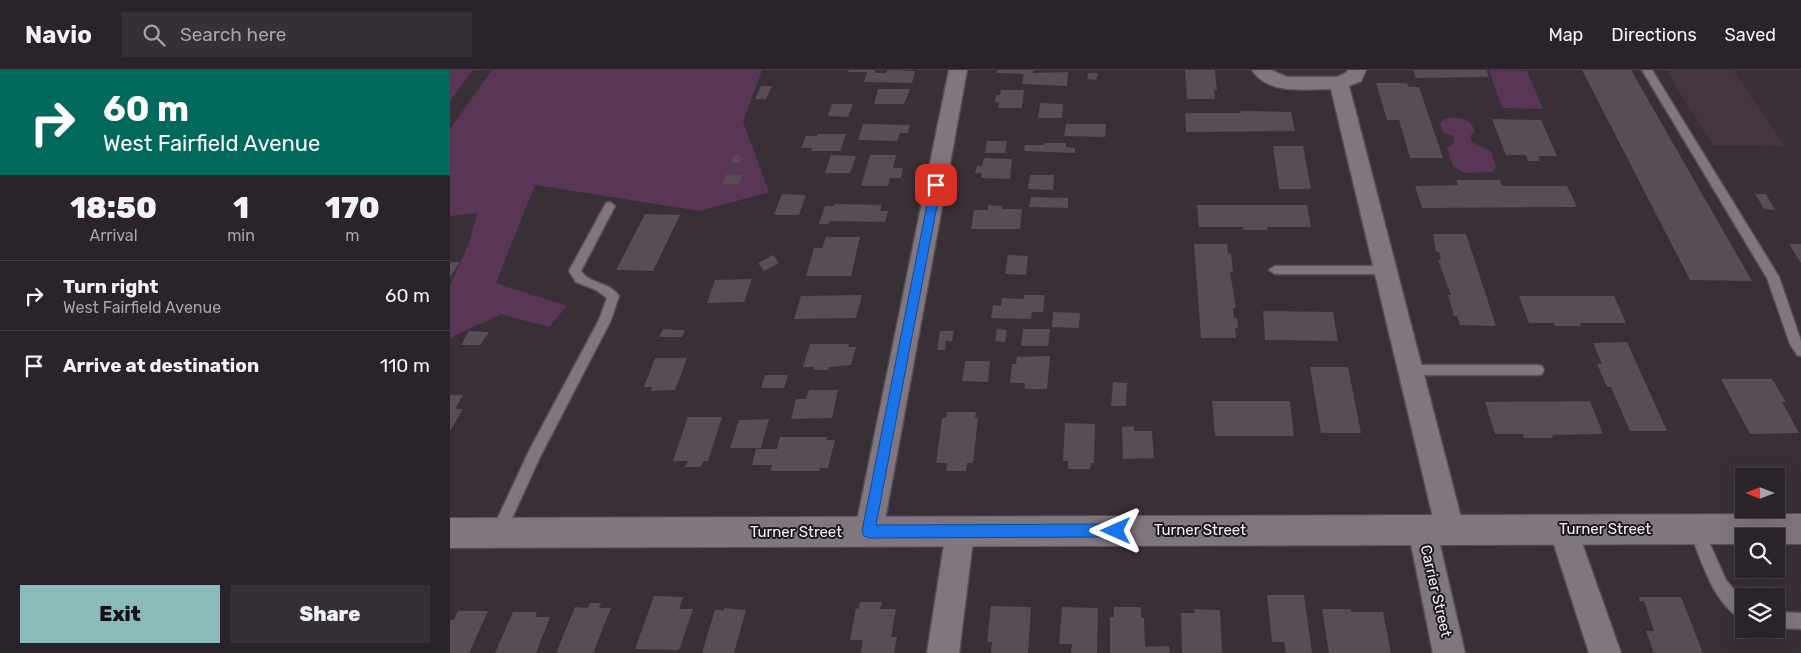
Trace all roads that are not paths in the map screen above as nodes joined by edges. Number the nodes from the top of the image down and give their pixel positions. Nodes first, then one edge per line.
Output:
1 (958, 70) edge
2 (1261, 70) edge
3 (1647, 70) edge
4 (1348, 77) edge
5 (610, 206) dead end
6 (1275, 270) dead end
7 (1387, 270) junction
8 (1801, 351) edge
9 (1412, 370) junction
10 (1538, 370) dead end
11 (1436, 528) junction
12 (1563, 529) junction
13 (1696, 529) junction
14 (1801, 529) edge
15 (869, 531) junction
16 (960, 532) junction
17 (450, 533) edge
18 (498, 533) junction
19 (1735, 604) edge
20 (1785, 620) edge
21 (1801, 620) edge
22 (943, 653) edge
23 (1449, 653) edge
24 (1606, 653) edge

1 - 15 street
2 - 4 street
3 - 8 lane
4 - 7 street, Carrier Street
5 - 18 lane
6 - 7 lane
7 - 9 street, Carrier Street
9 - 10 lane
9 - 11 street, Carrier Street
11 - 12 street, Turner Street
11 - 16 street, Turner Street
11 - 23 street, Carrier Street
12 - 13 street, Turner Street
12 - 24 street
13 - 14 street, Turner Street
13 - 19 lane
15 - 16 street, Turner Street
15 - 18 street, Turner Street
16 - 22 street
17 - 18 street, Turner Street
20 - 21 lane

